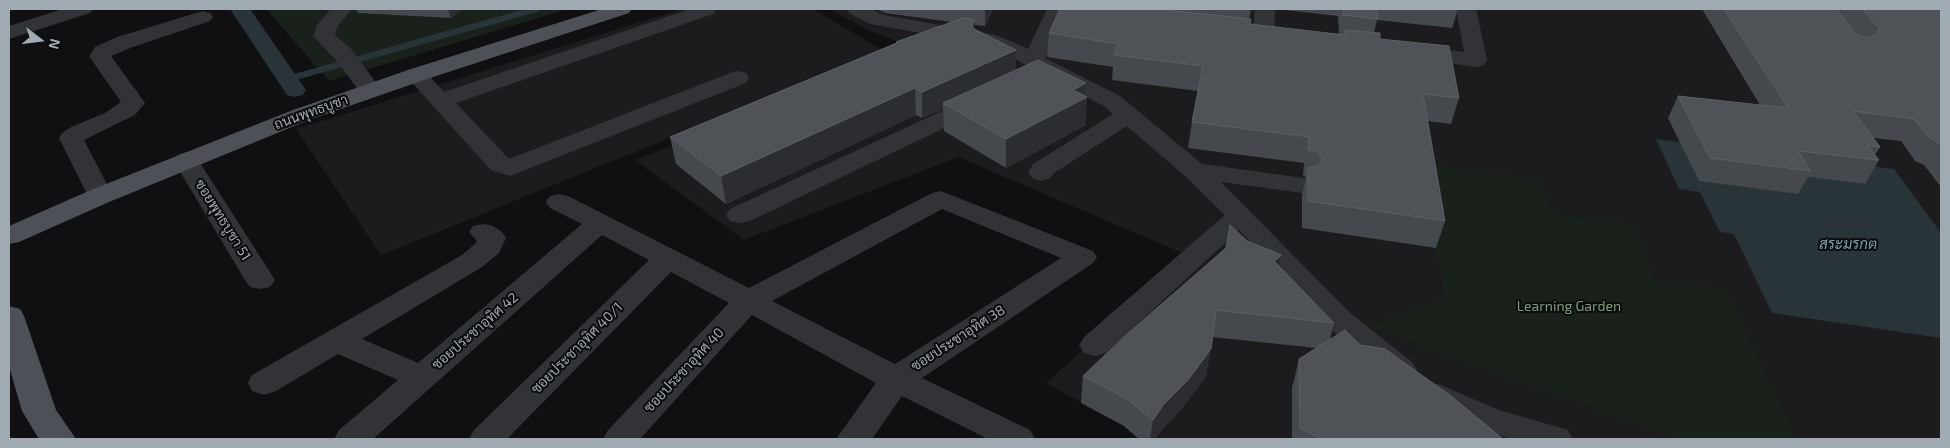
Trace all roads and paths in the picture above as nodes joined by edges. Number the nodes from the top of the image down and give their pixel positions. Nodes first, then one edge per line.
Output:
1 (83, 9) edge
2 (342, 9) edge
3 (622, 9) edge
4 (856, 9) edge
5 (1265, 9) edge
6 (1466, 9) edge
7 (706, 10) dead end
8 (1062, 12) edge
9 (203, 17) dead end
10 (9, 33) edge
11 (1264, 35) edge
12 (1396, 50) edge
13 (1037, 70) junction
14 (416, 74) junction
15 (738, 78) dead end
16 (370, 90) junction
17 (993, 96) edge
18 (440, 101) junction
19 (1129, 115) junction
20 (186, 160) junction
21 (1194, 171) junction
22 (1041, 173) dead end
23 (1302, 185) dead end
24 (100, 196) junction
25 (560, 202) dead end
26 (740, 215) dead end
27 (1241, 216) junction
28 (600, 223) junction
29 (483, 232) dead end
30 (9, 236) edge
31 (1083, 257) joint
32 (668, 258) junction
33 (260, 280) dead end
34 (748, 301) junction
35 (9, 316) edge
36 (336, 341) junction
37 (1094, 345) dead end
38 (422, 377) junction
39 (896, 379) junction
40 (264, 383) dead end
41 (59, 439) edge
42 (351, 439) edge
43 (486, 439) edge
44 (620, 439) edge
45 (853, 439) edge
46 (1018, 439) edge
47 (1556, 439) edge

1 - 10 street
2 - 16 street
3 - 14 main road, ถนนพุทธบูชา
4 - 13 street
5 - 11 street
6 - 12 street
7 - 18 street
8 - 13 street
9 - 24 street
13 - 19 street
14 - 16 main road, ถนนพุทธบูชา
14 - 18 street
15 - 18 street
16 - 20 main road, ถนนพุทธบูชา
17 - 26 street
19 - 21 street
19 - 22 street
20 - 24 main road, ถนนพุทธบูชา
20 - 33 street, ซอยพุทธบูชา 51
21 - 23 street
21 - 27 street
24 - 30 main road, ถนนพุทธบูชา
25 - 28 street
27 - 37 street
27 - 47 street
28 - 32 street
28 - 38 street, ซอยประชาอุทิศ 42
29 - 36 street
31 - 34 street, ซอยประชาอุทิศ 40
31 - 39 street, ซอยประชาอุทิศ 38
32 - 34 street
32 - 43 street, ซอยประชาอุทิศ 40/1
34 - 39 street
34 - 44 street, ซอยประชาอุทิศ 40
35 - 41 main road
36 - 38 street
36 - 40 street
38 - 42 street, ซอยประชาอุทิศ 42
39 - 45 street, ซอยประชาอุทิศ 38
39 - 46 street

